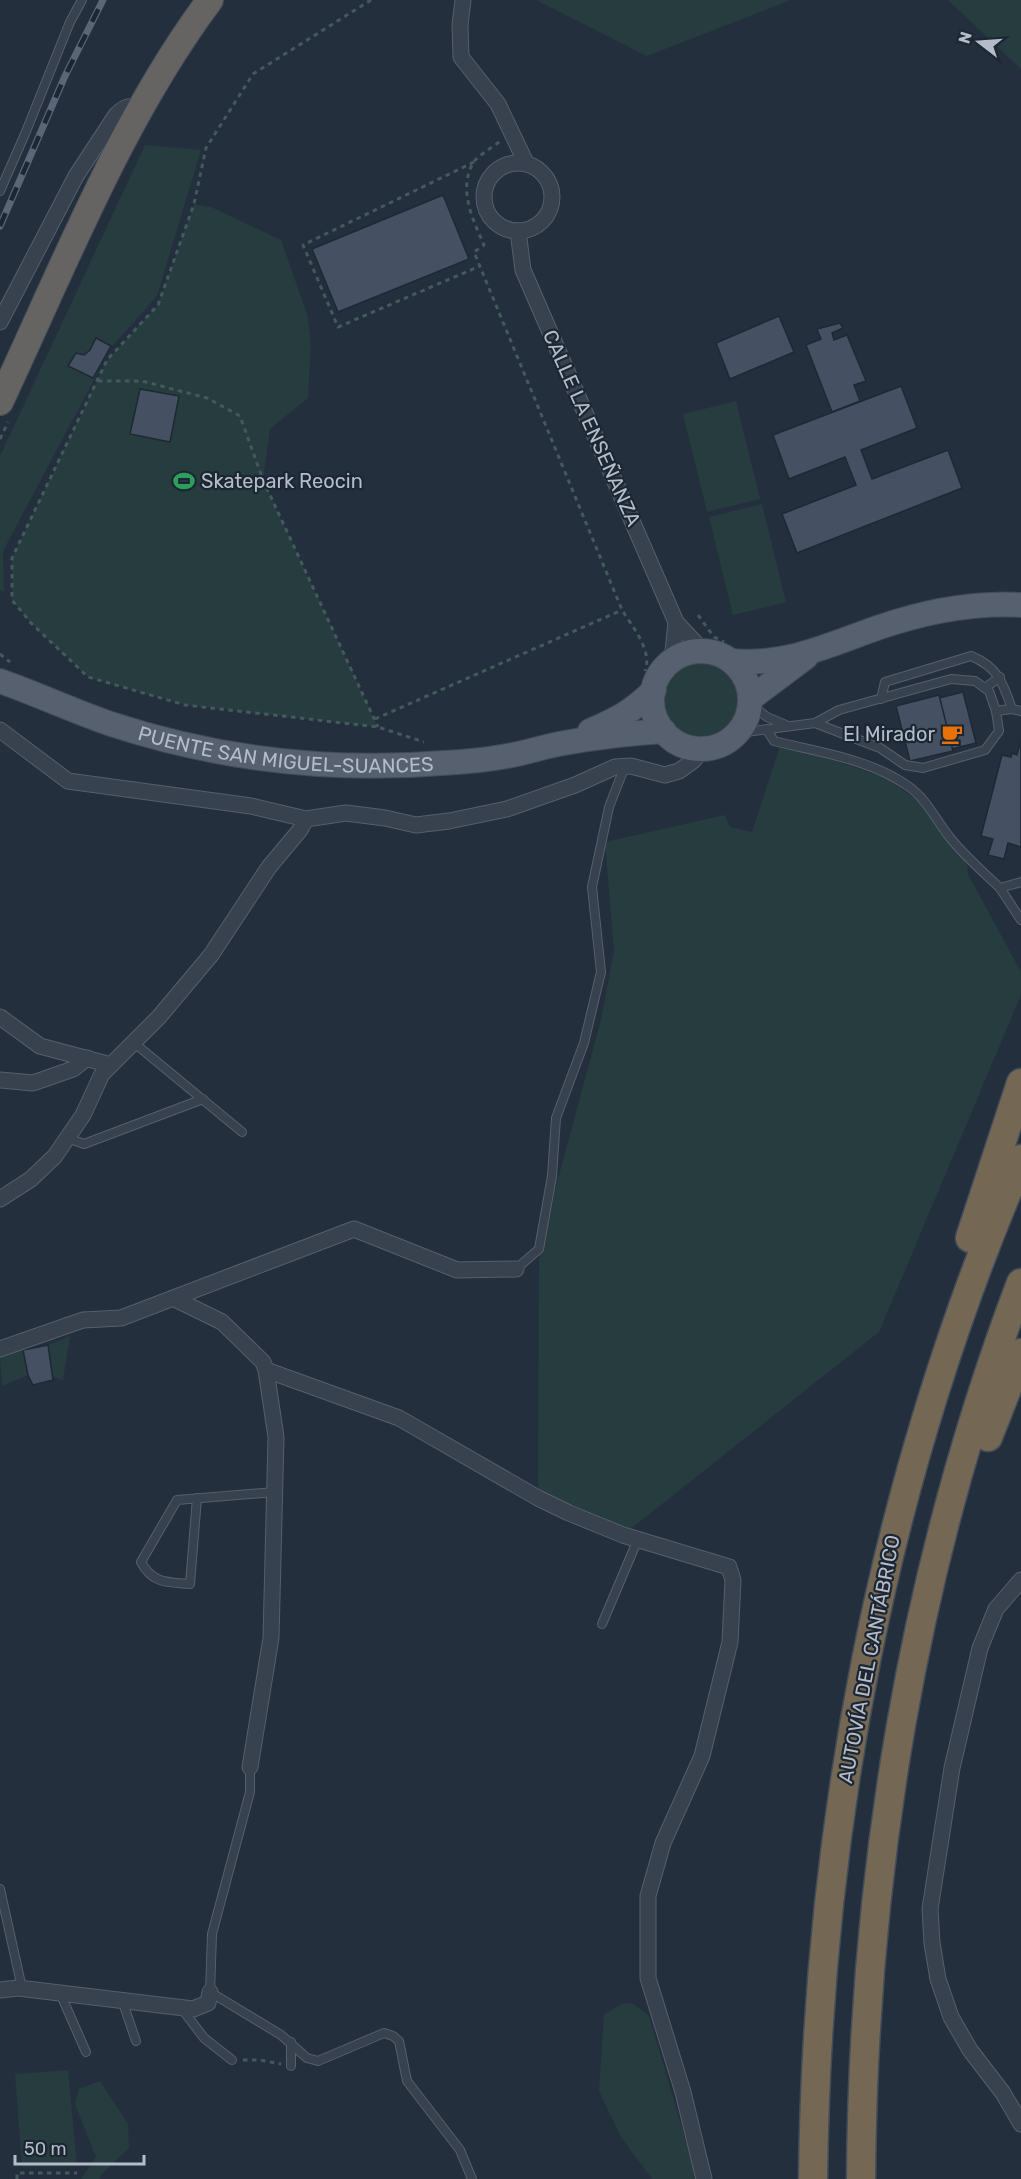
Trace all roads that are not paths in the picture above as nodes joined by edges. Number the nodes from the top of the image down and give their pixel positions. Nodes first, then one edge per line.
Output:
1 (82, 0) edge
2 (210, 0) edge
3 (463, 0) edge
4 (140, 109) junction
5 (526, 163) junction
6 (0, 191) edge
7 (518, 231) junction
8 (0, 322) edge
9 (0, 402) edge
10 (1021, 605) edge
11 (676, 622) junction
12 (703, 651) junction
13 (811, 653) junction
14 (672, 660) junction
15 (731, 661) junction
16 (7, 677) edge
17 (1000, 677) junction
18 (649, 683) junction
19 (985, 688) junction
20 (881, 699) junction
21 (750, 701) junction
22 (1017, 710) edge
23 (996, 711) junction
24 (815, 723) junction
25 (787, 726) junction
26 (0, 730) edge
27 (767, 730) junction
28 (664, 731) junction
29 (738, 733) junction
30 (563, 743) junction
31 (703, 749) junction
32 (625, 766) junction
33 (306, 819) junction
34 (1021, 882) edge
35 (1000, 888) junction
36 (1021, 920) edge
37 (0, 1017) edge
38 (133, 1042) junction
39 (87, 1058) junction
40 (111, 1065) junction
41 (0, 1080) edge
42 (1021, 1083) edge
43 (203, 1099) junction
44 (242, 1132) dead end
45 (67, 1138) junction
46 (1021, 1159) edge
47 (0, 1199) edge
48 (516, 1269) joint
49 (1021, 1283) edge
50 (173, 1298) junction
51 (0, 1349) edge
52 (1021, 1353) edge
53 (266, 1370) junction
54 (274, 1492) junction
55 (197, 1498) junction
56 (638, 1539) junction
57 (1021, 1580) edge
58 (602, 1624) dead end
59 (250, 1767) joint
60 (0, 1890) edge
61 (874, 1917) junction
62 (826, 1926) junction
63 (22, 1988) junction
64 (0, 1990) edge
65 (210, 1992) junction
66 (60, 1993) junction
67 (122, 2000) junction
68 (181, 2007) junction
69 (136, 2041) dead end
70 (291, 2042) junction
71 (86, 2052) dead end
72 (232, 2060) road end
73 (291, 2066) road end
74 (1021, 2124) edge
75 (472, 2179) edge
76 (704, 2179) edge
77 (813, 2179) edge
78 (861, 2179) edge

1 - 6 lane
2 - 4 highway
3 - 5 street
4 - 8 street
4 - 9 highway
5 - 7 street
5 - 7 street
7 - 11 street, CALLE LA ENSEÑANZA
10 - 13 main road
11 - 12 street, CALLE LA ENSEÑANZA
11 - 14 street, CALLE LA ENSEÑANZA
12 - 14 main road
12 - 15 main road
13 - 15 main road
13 - 21 main road
14 - 18 main road, PUENTE SAN MIGUEL-SUANCES
15 - 21 main road
16 - 30 main road, PUENTE SAN MIGUEL-SUANCES
17 - 19 lane
17 - 20 lane
17 - 22 lane
18 - 28 main road
18 - 30 main road, PUENTE SAN MIGUEL-SUANCES
19 - 20 lane
19 - 23 lane
20 - 24 lane
21 - 25 lane
21 - 29 main road
22 - 23 lane
23 - 24 lane
24 - 25 lane
25 - 27 lane
26 - 33 street
27 - 29 lane
27 - 35 lane
28 - 30 main road, PUENTE SAN MIGUEL-SUANCES
28 - 31 main road
29 - 31 main road
31 - 32 street
32 - 33 street
32 - 48 lane
33 - 38 street
34 - 35 lane
35 - 36 lane
37 - 39 street
38 - 40 street
38 - 43 lane
39 - 40 street
39 - 41 street
40 - 45 street
42 - 62 highway
43 - 44 lane
43 - 45 lane
45 - 47 street
46 - 62 highway, AUTOVÍA DEL CANTÁBRICO
48 - 50 street
49 - 61 highway
50 - 51 street
50 - 53 street
52 - 61 highway
53 - 54 street
53 - 56 street
54 - 55 lane
54 - 59 street
55 - 55 lane
56 - 58 lane
56 - 76 street
57 - 74 street
59 - 65 lane
60 - 63 lane
61 - 78 highway
62 - 77 highway, AUTOVÍA DEL CANTÁBRICO
63 - 64 street
63 - 66 street
65 - 68 street
65 - 70 lane
66 - 67 street
66 - 71 lane
67 - 68 street
67 - 69 lane
68 - 72 lane
70 - 73 lane
70 - 75 lane

